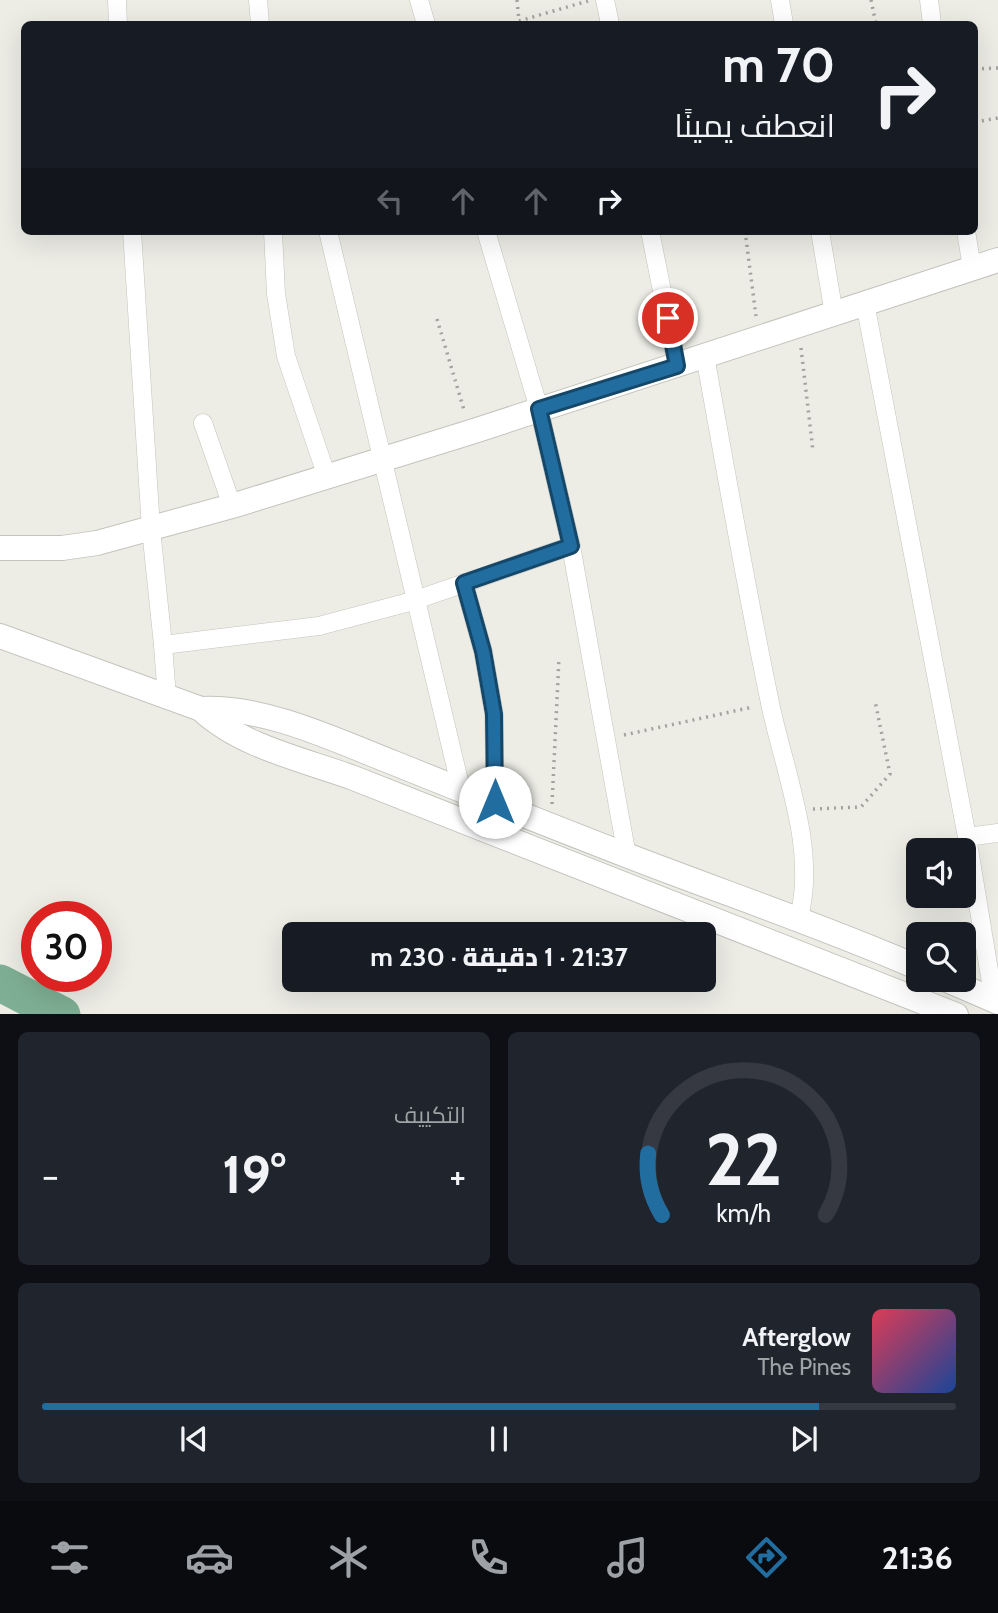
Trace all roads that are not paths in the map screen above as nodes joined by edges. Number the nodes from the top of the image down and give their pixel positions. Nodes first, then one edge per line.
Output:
1 (117, 0) edge
2 (258, 0) edge
3 (419, 0) edge
4 (605, 0) edge
5 (780, 0) edge
6 (929, 0) edge
7 (118, 21) edge
8 (260, 21) edge
9 (425, 21) edge
10 (609, 21) edge
11 (784, 21) edge
12 (932, 21) edge
13 (132, 235) edge
14 (273, 235) edge
15 (329, 235) edge
16 (487, 235) edge
17 (651, 235) edge
18 (821, 235) edge
19 (967, 235) edge
20 (998, 260) edge
21 (972, 268) junction
22 (865, 303) junction
23 (834, 314) junction
24 (705, 356) junction
25 (677, 366) junction
26 (539, 409) junction
27 (203, 423) dead end
28 (384, 459) junction
29 (327, 477) junction
30 (232, 506) junction
31 (150, 529) junction
32 (571, 546) junction
33 (0, 548) edge
34 (464, 583) junction
35 (413, 601) junction
36 (0, 636) edge
37 (163, 645) junction
38 (167, 698) junction
39 (201, 709) junction
40 (396, 764) junction
41 (461, 789) junction
42 (386, 791) junction
43 (495, 802) junction
44 (998, 833) edge
45 (967, 837) junction
46 (627, 856) junction
47 (799, 917) junction
48 (831, 930) junction
49 (816, 958) junction
50 (906, 962) edge
51 (975, 992) edge
52 (996, 1001) edge
53 (956, 1014) edge

1 - 7 street
2 - 8 street
3 - 9 street
4 - 10 street
5 - 11 street
6 - 12 street
13 - 31 street
14 - 29 street
15 - 28 street
16 - 26 street
17 - 25 street
18 - 23 street
19 - 21 street
20 - 21 street
21 - 22 street
22 - 23 street
22 - 45 street
23 - 24 street
24 - 25 street
24 - 47 street
25 - 26 street
26 - 28 street
26 - 32 street
27 - 30 street
28 - 29 street
28 - 35 street
29 - 30 street
30 - 31 street
31 - 33 street
31 - 37 street
32 - 34 street
32 - 46 street
34 - 35 street
34 - 43 street
35 - 37 street
35 - 41 street
36 - 38 street
37 - 38 street
38 - 39 street
39 - 40 street
39 - 42 street
40 - 41 street
40 - 42 street
41 - 43 street
42 - 49 street
43 - 46 street
44 - 45 street
45 - 52 street
46 - 47 street
47 - 48 street
48 - 49 street
48 - 50 street
49 - 53 street
51 - 52 street

